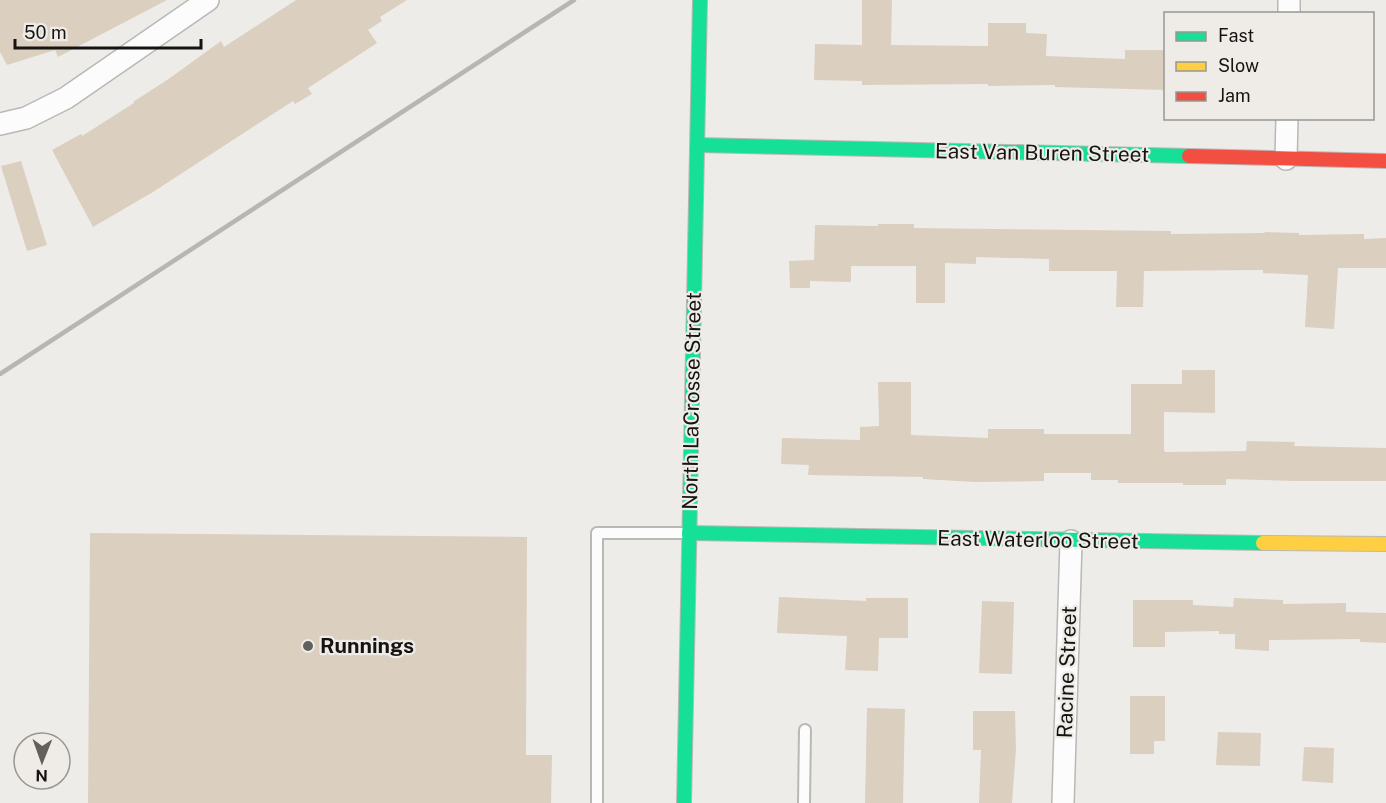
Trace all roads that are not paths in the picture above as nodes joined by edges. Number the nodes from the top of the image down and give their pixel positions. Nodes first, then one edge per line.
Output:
1 (208, 0) edge
2 (700, 0) edge
3 (1287, 120) edge
4 (0, 124) edge
5 (698, 145) junction
6 (1286, 159) junction
7 (1386, 161) edge
8 (689, 532) junction
9 (1071, 541) junction
10 (1386, 544) edge
11 (805, 730) dead end
12 (597, 803) edge
13 (684, 803) edge
14 (804, 803) edge
15 (1063, 803) edge

1 - 4 street
2 - 5 street, North LaCrosse Street
3 - 6 street
5 - 6 street, East Van Buren Street
5 - 8 street, North LaCrosse Street
6 - 7 street, East Van Buren Street
8 - 9 street, East Waterloo Street
8 - 12 lane
8 - 13 street, North LaCrosse Street
9 - 10 street, East Waterloo Street
9 - 15 street, Racine Street
11 - 14 lane

